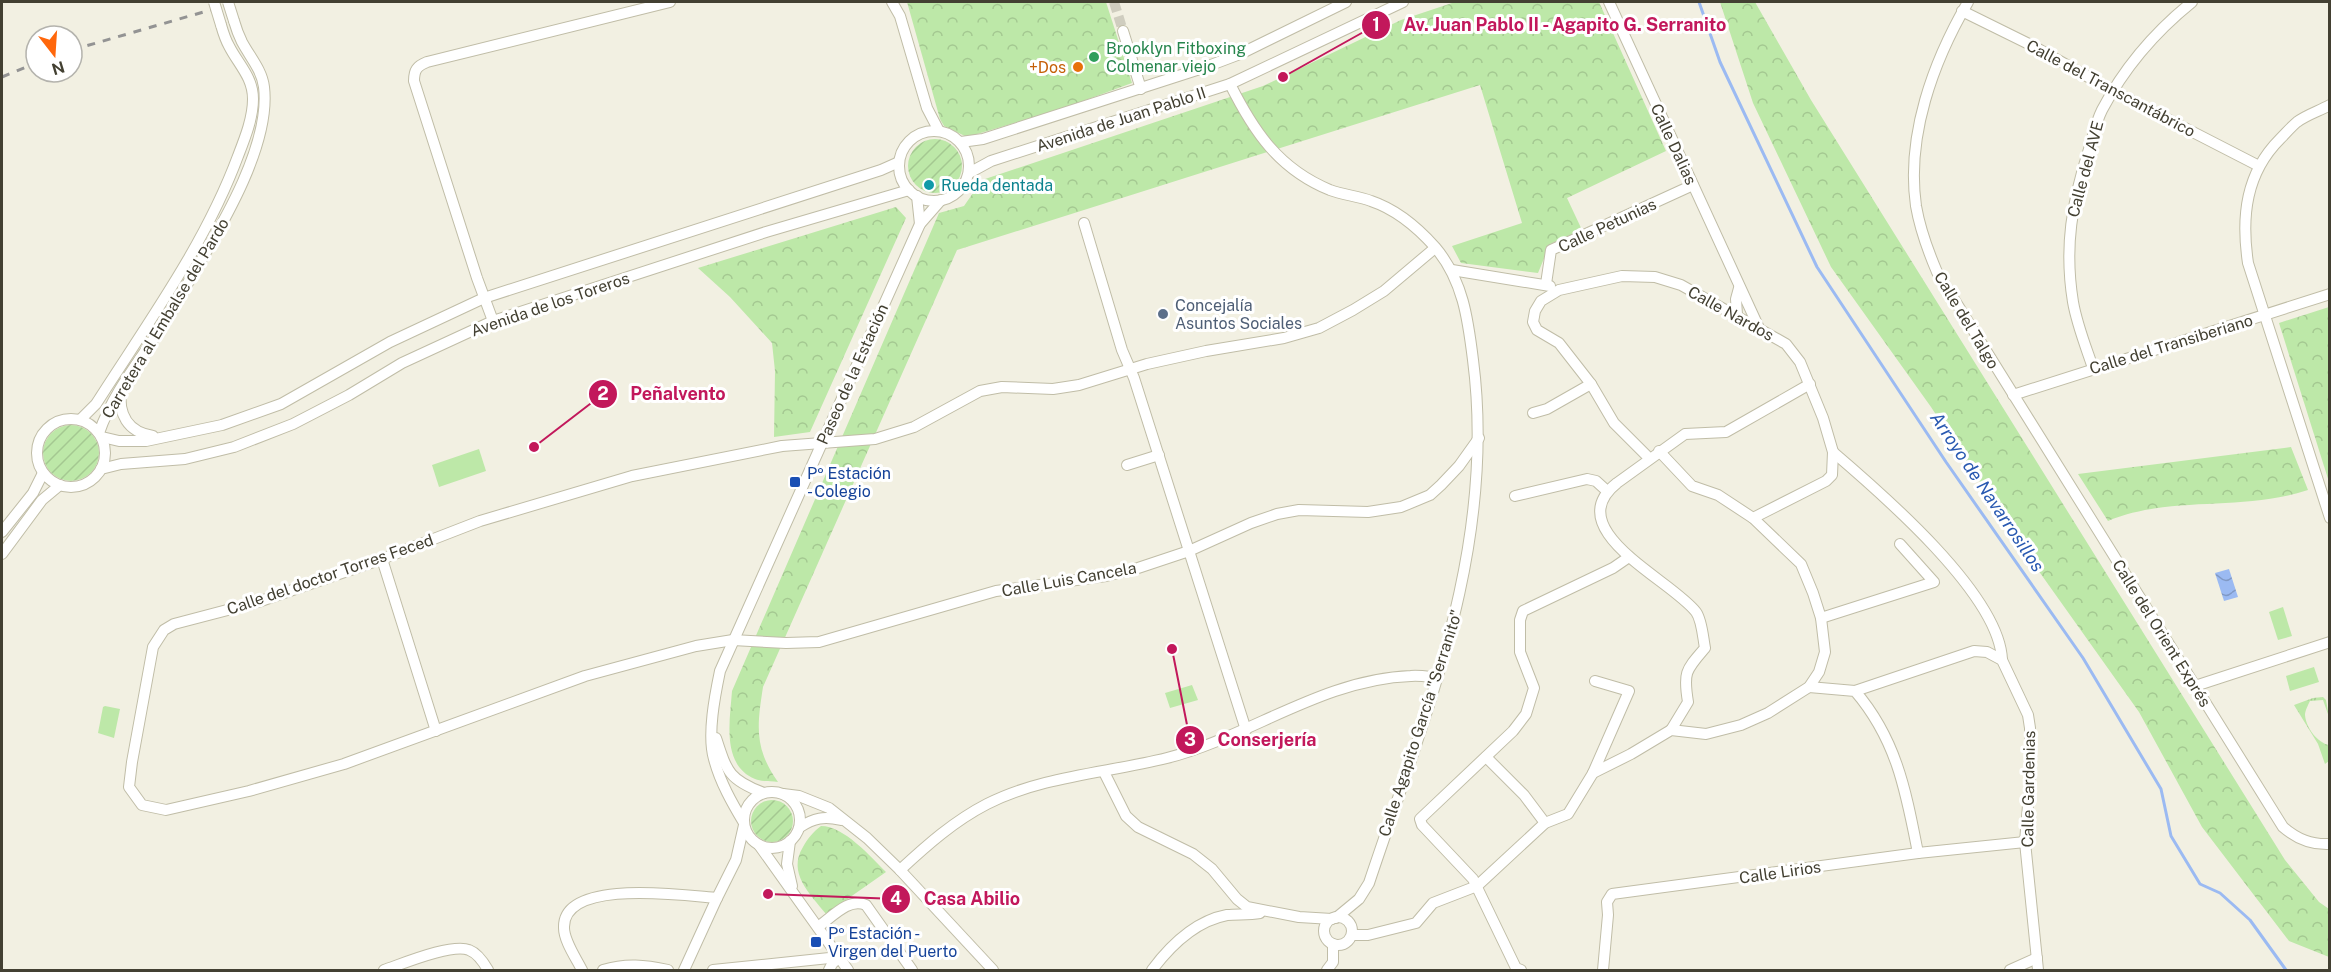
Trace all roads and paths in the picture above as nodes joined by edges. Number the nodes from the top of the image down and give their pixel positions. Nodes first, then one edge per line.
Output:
1 (214, 2) edge
2 (228, 2) edge
3 (670, 2) edge
4 (892, 2) edge
5 (902, 2) edge
6 (1346, 2) edge
7 (1403, 2) edge
8 (1609, 2) edge
9 (2192, 2) edge
10 (1965, 6) edge
11 (900, 16) junction
12 (1123, 31) tunnel mouth
13 (1230, 84) junction
14 (1141, 89) junction
15 (2113, 91) junction
16 (2330, 105) edge
17 (927, 108) junction
18 (939, 131) junction
19 (923, 132) junction
20 (961, 142) junction
21 (899, 162) junction
22 (2259, 166) junction
23 (969, 173) junction
24 (1693, 185) junction
25 (913, 193) junction
26 (940, 200) junction
27 (1084, 223) dead end
28 (920, 224) junction
29 (1435, 248) junction
30 (1452, 270) junction
31 (1477, 274) junction
32 (1546, 284) junction
33 (1739, 288) junction
34 (1460, 290) junction
35 (1559, 290) junction
36 (2330, 294) edge
37 (484, 298) junction
38 (1736, 299) junction
39 (1748, 306) junction
40 (1723, 307) junction
41 (2264, 315) junction
42 (1740, 317) junction
43 (493, 321) junction
44 (1759, 328) junction
45 (2093, 368) junction
46 (1131, 369) junction
47 (1591, 384) junction
48 (1810, 384) junction
49 (121, 386) junction
50 (2013, 396) junction
51 (1533, 413) dead end
52 (80, 420) junction
53 (100, 435) junction
54 (168, 437) junction
55 (1479, 438) junction
56 (821, 444) junction
57 (1659, 451) junction
58 (1833, 452) junction
59 (1159, 455) junction
60 (1649, 458) junction
61 (1127, 465) dead end
62 (1459, 466) junction
63 (101, 469) junction
64 (1478, 470) junction
65 (43, 473) junction
66 (60, 485) junction
67 (1607, 491) junction
68 (1515, 496) dead end
69 (1753, 518) junction
70 (2330, 518) edge
71 (2, 532) edge
72 (1900, 544) dead end
73 (1189, 551) junction
74 (2, 554) edge
75 (1629, 557) junction
76 (382, 559) junction
77 (1821, 618) junction
78 (733, 640) junction
79 (2330, 642) edge
80 (2002, 660) junction
81 (1438, 678) junction
82 (1595, 681) dead end
83 (2195, 686) junction
84 (1809, 687) junction
85 (1856, 691) junction
86 (712, 726) junction
87 (1246, 730) junction
88 (1671, 730) junction
89 (436, 731) junction
90 (1486, 757) junction
91 (1104, 772) junction
92 (1593, 773) junction
93 (764, 793) junction
94 (783, 794) junction
95 (844, 820) junction
96 (744, 824) junction
97 (1545, 824) junction
98 (800, 827) junction
99 (790, 842) junction
100 (2025, 842) junction
101 (758, 844) junction
102 (2330, 844) edge
103 (1918, 853) junction
104 (736, 860) junction
105 (900, 870) junction
106 (1477, 886) junction
107 (794, 894) junction
108 (717, 898) junction
109 (1237, 898) junction
110 (1359, 899) junction
111 (1272, 912) junction
112 (1229, 915) junction
113 (1299, 917) junction
114 (1334, 918) junction
115 (818, 927) junction
116 (1351, 930) junction
117 (1329, 941) junction
118 (839, 957) junction
119 (2037, 958) junction
120 (384, 970) edge
121 (488, 970) edge
122 (582, 970) edge
123 (603, 970) edge
124 (668, 970) edge
125 (684, 970) edge
126 (713, 970) edge
127 (829, 970) edge
128 (848, 970) edge
129 (912, 970) edge
130 (993, 970) edge
131 (1152, 970) edge
132 (1327, 970) edge
133 (1517, 970) edge
134 (1603, 970) edge
135 (2010, 970) edge
136 (2038, 970) edge

1 - 52 street, Carretera al Embalse del Pardo, bridge
2 - 49 street, Carretera al Embalse del Pardo, bridge
3 - 37 street
4 - 11 street
5 - 11 street
6 - 14 street, Avenida de Juan Pablo II
7 - 13 street, Avenida de Juan Pablo II
8 - 24 street, Calle Dalias
9 - 15 street, Calle del AVE
10 - 15 street, Calle del Transcantábrico
10 - 50 street, Calle del Talgo
11 - 17 street
12 - 14 street
13 - 23 street, Avenida de Juan Pablo II
13 - 29 street, Calle Agapito García "Serranito"
14 - 20 street, Avenida de Juan Pablo II
15 - 22 street, Calle del Transcantábrico
15 - 45 street, Calle del AVE
16 - 22 street
17 - 18 street
17 - 19 street
18 - 19 street
18 - 20 street
19 - 21 street
20 - 23 street
21 - 25 street
21 - 37 street, Avenida de los Toreros
22 - 41 street
23 - 26 street
24 - 32 street, Calle Petunias
24 - 33 street, Calle Dalias
25 - 26 street
25 - 28 street
25 - 43 street, Avenida de los Toreros
26 - 28 street, Paseo de la Estación
27 - 46 street
28 - 56 street, Paseo de la Estación
29 - 30 street, Calle Agapito García "Serranito"
29 - 46 street, Calle del doctor Torres Feced
30 - 31 street
30 - 34 street, Calle Agapito García "Serranito"
31 - 32 street
31 - 34 street
32 - 35 street
33 - 38 street
33 - 39 street, Calle Dalias
34 - 55 street, Calle Agapito García "Serranito"
35 - 40 street, Calle Nardos
35 - 47 street
36 - 41 street, Calle del Transiberiano
37 - 43 street
37 - 54 street, Avenida de los Toreros
38 - 40 street
38 - 42 street
39 - 42 street
39 - 44 street, Calle Dalias
40 - 42 street, Calle Nardos
41 - 45 street, Calle del Transiberiano
41 - 70 street
42 - 44 street, Calle Nardos
43 - 63 street, Avenida de los Toreros
44 - 48 street, Calle Nardos
45 - 50 street, Calle del Transiberiano
46 - 56 street, Calle del doctor Torres Feced
46 - 59 street
47 - 51 street
47 - 60 street
48 - 57 street
48 - 58 street, Calle Nardos
49 - 53 street, Carretera al Embalse del Pardo
49 - 54 street
50 - 83 street, Calle del Orient Exprés
52 - 53 street
52 - 65 street
53 - 54 street, Avenida de los Toreros
53 - 63 street
55 - 62 street, Calle Luis Cancela
55 - 64 street, Calle Agapito García "Serranito"
56 - 76 street, Calle del doctor Torres Feced
56 - 78 street, Paseo de la Estación
57 - 60 street
57 - 69 street
58 - 69 street
58 - 80 street
59 - 61 street
59 - 73 street
60 - 67 street
62 - 64 street
62 - 73 street, Calle Luis Cancela
63 - 66 street
64 - 81 street, Calle Agapito García "Serranito"
65 - 66 street
65 - 71 street
66 - 74 street
67 - 68 street
67 - 75 street
69 - 77 street
72 - 77 street
73 - 78 street, Calle Luis Cancela
73 - 87 street
75 - 88 street
75 - 90 street
76 - 89 street
76 - 89 street, Calle del doctor Torres Feced
77 - 84 street
78 - 86 street, Paseo de la Estación
78 - 89 street, Calle del doctor Torres Feced
79 - 83 street
80 - 85 street
80 - 100 street, Calle Gardenias
81 - 87 street
81 - 110 street, Calle Agapito García "Serranito"
82 - 92 street
83 - 102 street, Calle del Orient Exprés
84 - 85 street
84 - 88 street
85 - 103 street
86 - 93 street, Paseo de la Estación
86 - 96 street, Paseo de la Estación
87 - 91 street
88 - 92 street
90 - 97 street
90 - 106 street
91 - 105 street
91 - 109 street
92 - 97 street
93 - 94 street
93 - 96 street
94 - 95 street
94 - 98 street
95 - 98 street
95 - 105 street
96 - 101 street
96 - 104 street
97 - 106 street
98 - 99 street
99 - 101 street
99 - 107 street
100 - 103 street, Calle Lirios
100 - 119 street, Calle Gardenias
101 - 104 street
101 - 107 street
103 - 134 street, Calle Lirios
104 - 108 street
105 - 130 street
106 - 116 street
106 - 133 street
107 - 115 street
108 - 122 street
108 - 125 street
109 - 111 street
109 - 112 street
110 - 114 street, Calle Agapito García "Serranito"
110 - 116 street, Calle Agapito García "Serranito"
111 - 112 street
111 - 113 street
112 - 131 street
113 - 114 street
113 - 117 street
114 - 116 street
114 - 117 street
115 - 118 street
115 - 129 street
116 - 117 street
117 - 132 street
118 - 126 street
118 - 127 street
118 - 128 street
119 - 135 street
119 - 136 street, Calle Gardenias
120 - 121 street
123 - 124 street

